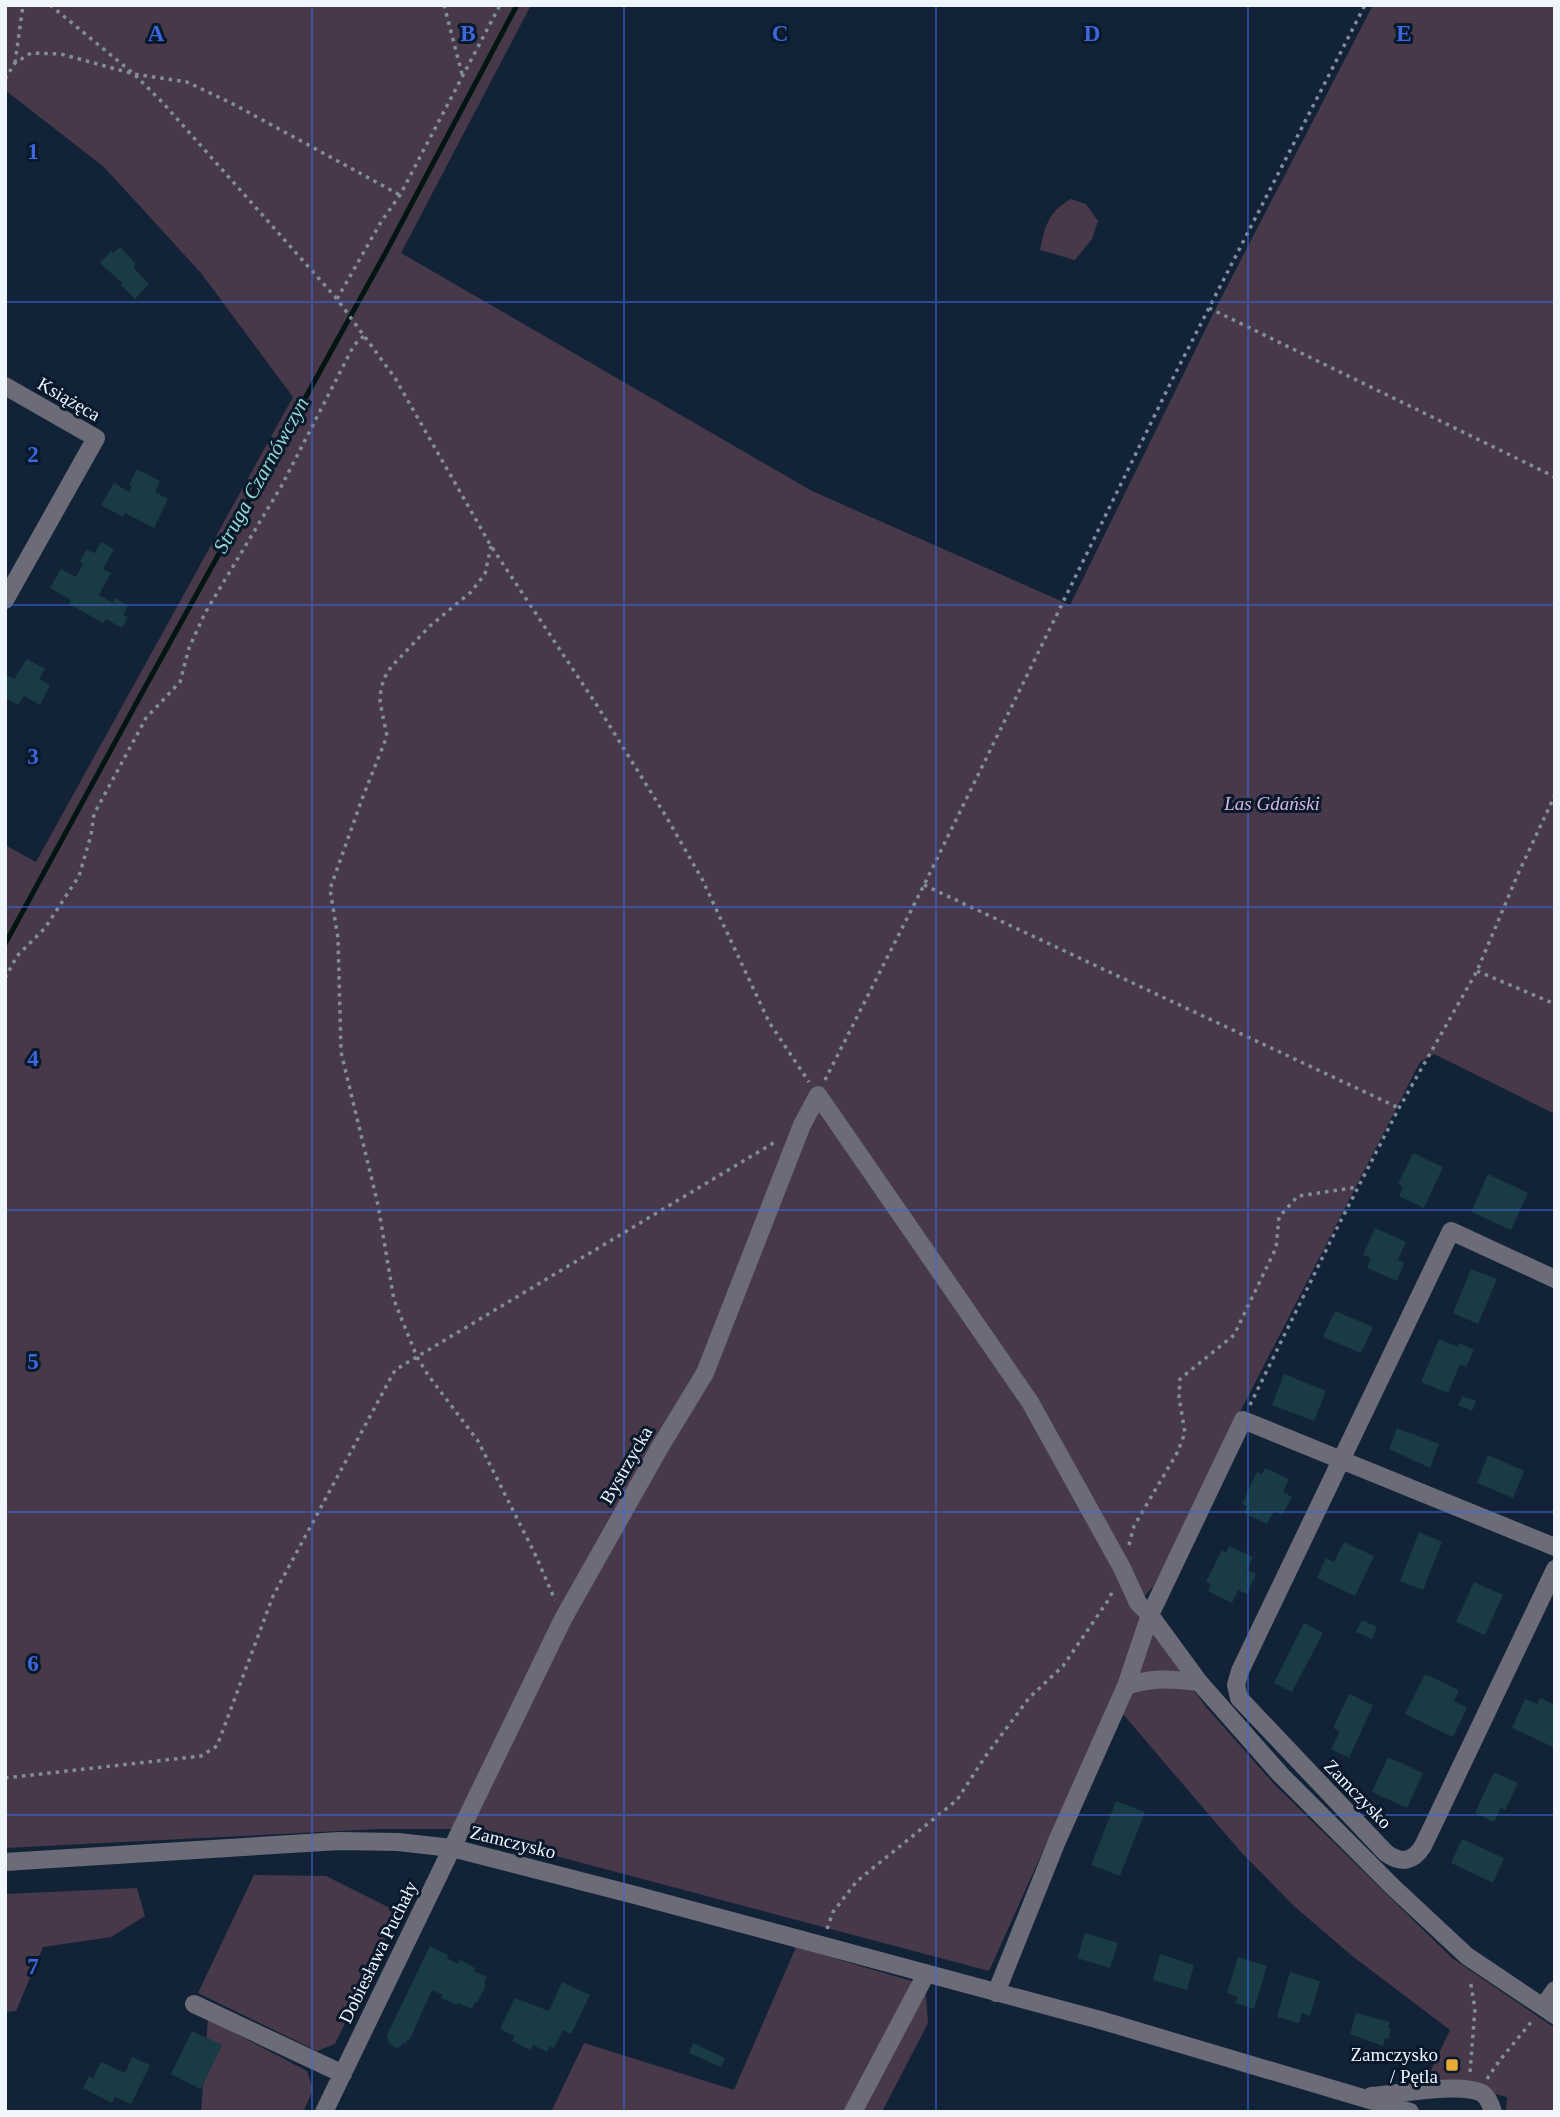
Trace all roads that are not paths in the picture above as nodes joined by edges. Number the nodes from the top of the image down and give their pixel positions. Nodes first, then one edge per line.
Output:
1 (5, 386) edge
2 (5, 600) edge
3 (1555, 1279) edge
4 (1342, 1460) junction
5 (1555, 1546) edge
6 (1555, 1569) edge
7 (1150, 1615) junction
8 (1199, 1682) junction
9 (1126, 1686) junction
10 (452, 1848) junction
11 (5, 1862) edge
12 (926, 1974) junction
13 (1555, 1990) edge
14 (996, 1993) junction
15 (194, 2004) dead end
16 (1549, 2011) edge
17 (343, 2074) junction
18 (1361, 2097) junction
19 (324, 2112) edge
20 (853, 2112) edge
21 (1410, 2112) edge
22 (1493, 2112) edge

1 - 2 street, Książęca
3 - 4 street, Zamczysko
4 - 5 street
4 - 6 street, Zamczysko
4 - 7 street
7 - 8 street
7 - 9 street
7 - 10 street, Bystrzycka
8 - 9 street
8 - 16 street
9 - 14 street
10 - 11 street, Zamczysko
10 - 12 street, Zamczysko
10 - 17 street, Dobiesława Puchały
12 - 14 street, Zamczysko
12 - 20 street
13 - 16 street
14 - 18 street, Zamczysko
15 - 17 street
17 - 19 street, Dobiesława Puchały
18 - 21 street, Zamczysko
18 - 22 street

